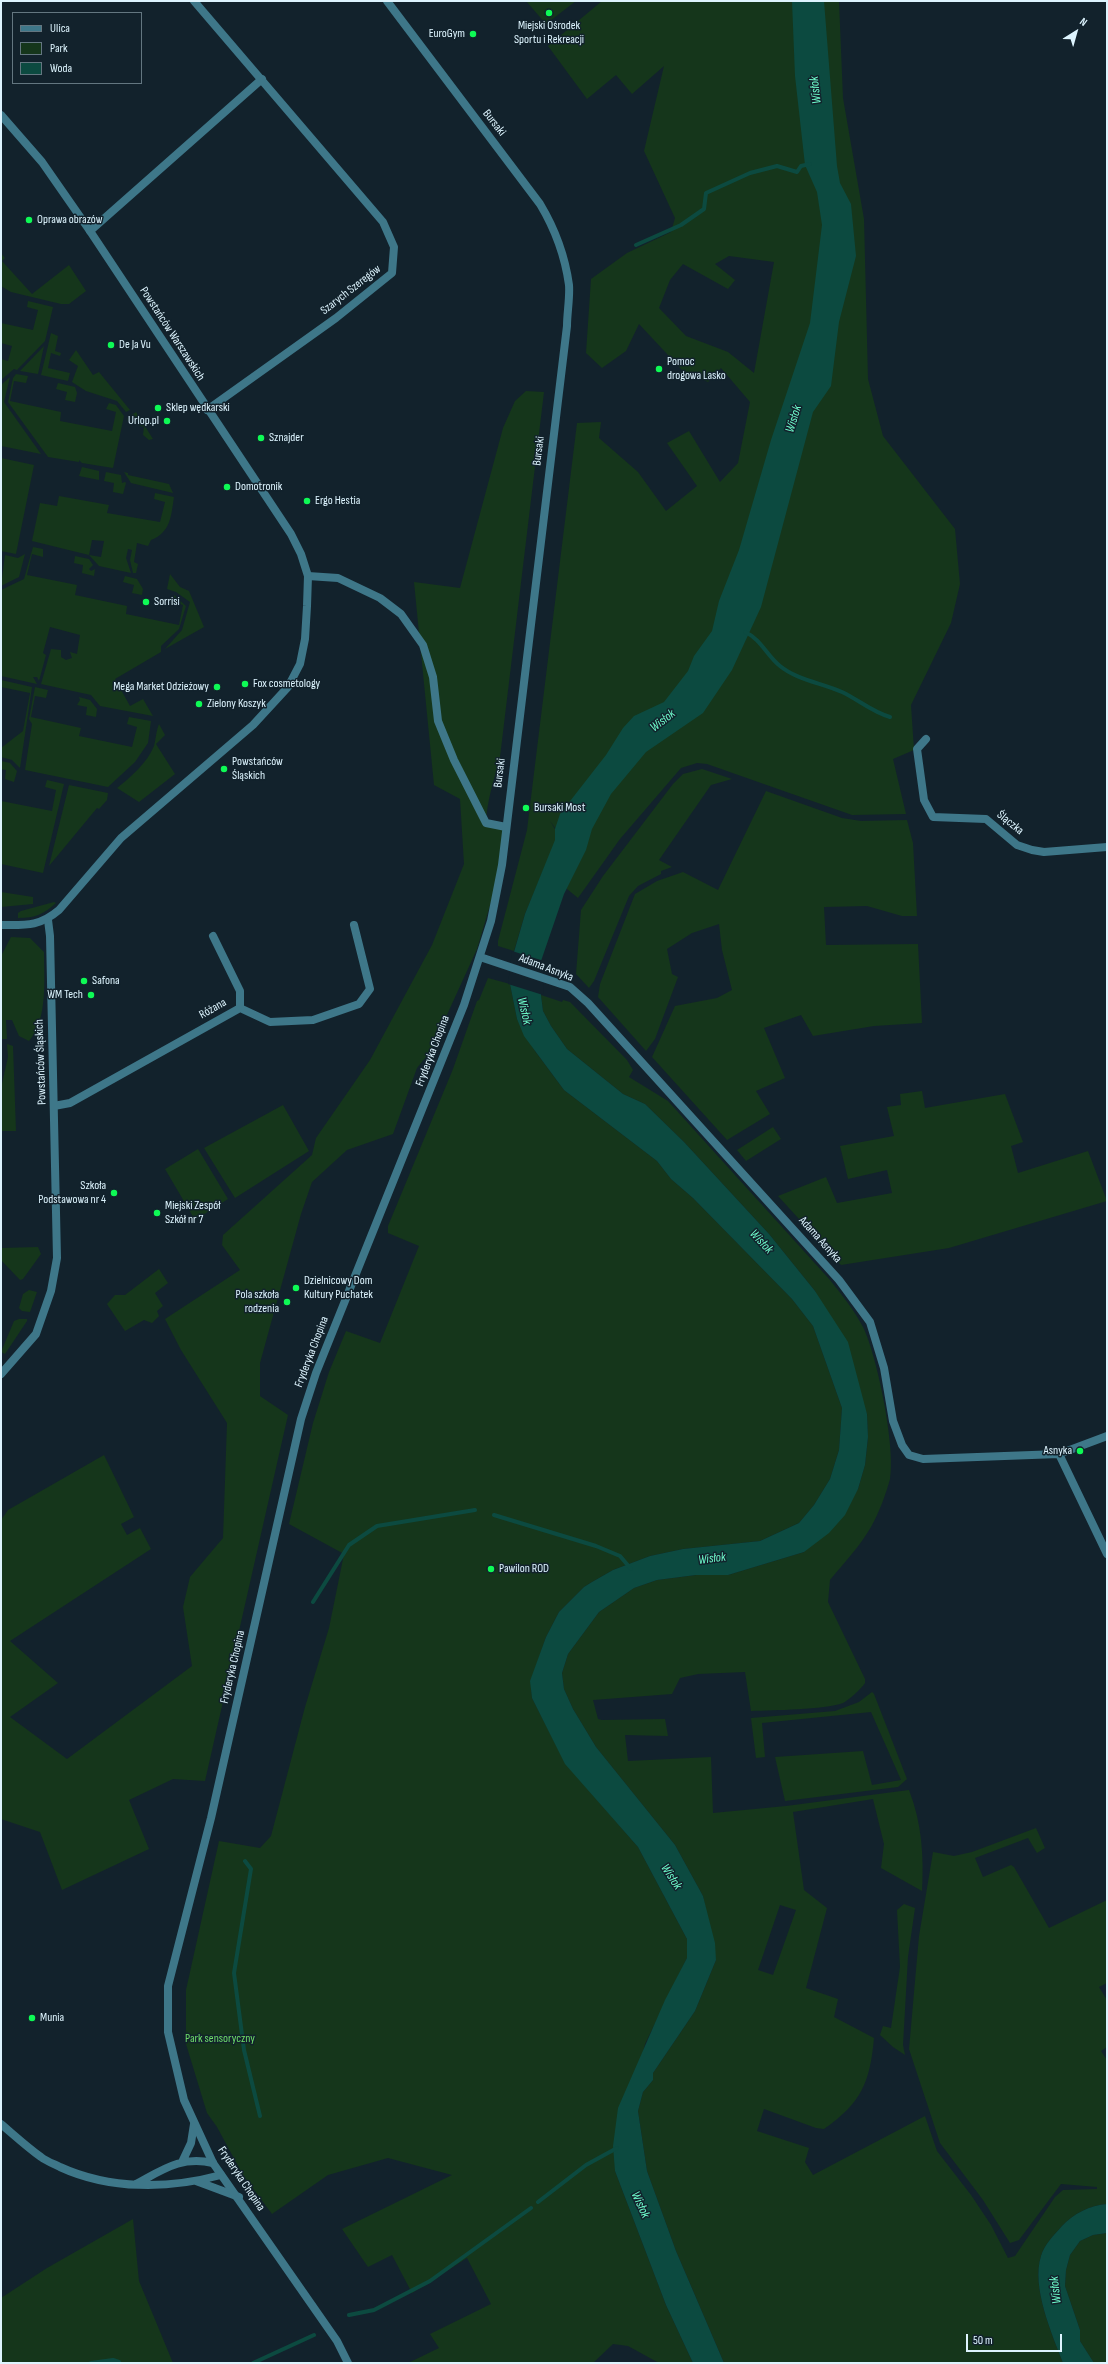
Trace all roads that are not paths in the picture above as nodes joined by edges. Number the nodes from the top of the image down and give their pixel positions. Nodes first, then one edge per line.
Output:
1 (194, 1) edge
2 (387, 1) edge
3 (262, 80) junction
4 (1, 115) edge
5 (90, 231) junction
6 (207, 410) junction
7 (308, 576) junction
8 (926, 739) dead end
9 (506, 827) junction
10 (1107, 847) edge
11 (48, 920) junction
12 (1, 925) edge
13 (354, 925) dead end
14 (213, 936) dead end
15 (480, 957) junction
16 (240, 1008) junction
17 (54, 1106) junction
18 (1, 1374) edge
19 (1107, 1436) edge
20 (1059, 1454) junction
21 (1107, 1554) edge
22 (1, 2124) edge
23 (194, 2124) junction
24 (183, 2160) junction
25 (213, 2163) junction
26 (221, 2175) junction
27 (196, 2181) junction
28 (135, 2184) junction
29 (239, 2197) junction
30 (348, 2363) edge

1 - 3 street, Szarych Szeregów
2 - 9 street, Bursaki
3 - 5 street
3 - 6 street, Szarych Szeregów
4 - 5 street, Powstańców Warszawskich
5 - 6 street, Powstańców Warszawskich
6 - 7 street, Powstańców Warszawskich
7 - 9 street
7 - 11 street
8 - 10 street, Ślączka
9 - 15 street, Bursaki
11 - 12 street
11 - 17 street, Powstańców Śląskich
13 - 16 street, Różana
14 - 16 street
15 - 20 street, Adama Asnyka
15 - 23 street, Fryderyka Chopina
16 - 17 street, Różana
17 - 18 street, Powstańców Śląskich
19 - 20 street, Adama Asnyka
20 - 21 street
22 - 28 street
23 - 24 street
23 - 25 street, Fryderyka Chopina
24 - 25 street
24 - 28 street
25 - 26 street, Fryderyka Chopina
26 - 27 street
26 - 29 street, Fryderyka Chopina
27 - 28 street
27 - 29 street
29 - 30 street, Fryderyka Chopina

